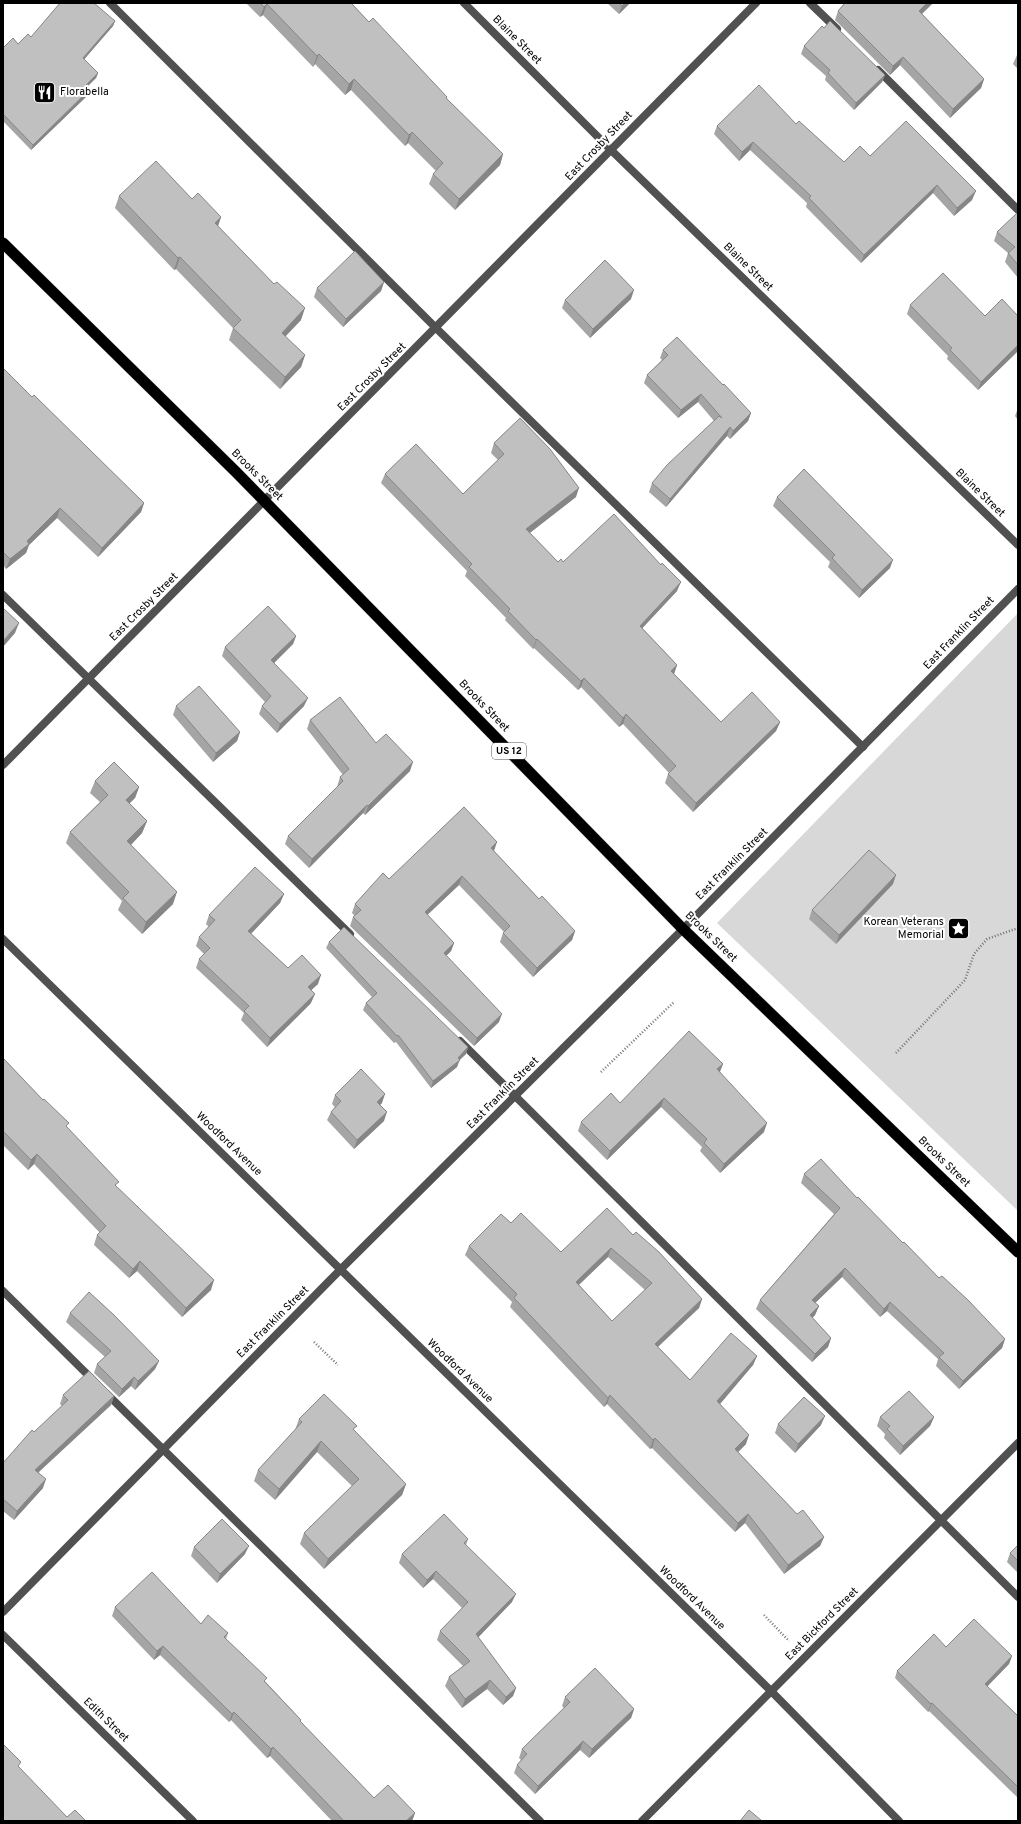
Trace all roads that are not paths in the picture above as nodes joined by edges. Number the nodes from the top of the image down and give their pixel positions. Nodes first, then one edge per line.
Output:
1 (110, 3) edge
2 (464, 3) edge
3 (756, 3) edge
4 (810, 3) edge
5 (844, 36) edge
6 (872, 64) edge
7 (610, 150) junction
8 (1018, 210) edge
9 (3, 243) edge
10 (436, 328) junction
11 (265, 501) junction
12 (1018, 545) edge
13 (1018, 589) edge
14 (3, 595) edge
15 (88, 680) junction
16 (863, 746) junction
17 (3, 765) edge
18 (683, 929) junction
19 (3, 939) edge
20 (359, 942) edge
21 (456, 1037) edge
22 (516, 1095) junction
23 (1018, 1252) edge
24 (341, 1269) junction
25 (3, 1291) edge
26 (1018, 1443) edge
27 (163, 1450) junction
28 (940, 1521) junction
29 (1018, 1597) edge
30 (3, 1612) edge
31 (3, 1635) edge
32 (771, 1691) junction
33 (193, 1821) edge
34 (540, 1821) edge
35 (642, 1821) edge
36 (900, 1821) edge

1 - 10 street
2 - 7 street, Blaine Street
3 - 7 street, East Crosby Street
4 - 5 street
6 - 8 street
7 - 10 street, East Crosby Street
7 - 12 street, Blaine Street
9 - 11 highway, Brooks Street / US 12
10 - 11 street, East Crosby Street
10 - 16 street
11 - 15 street, East Crosby Street
11 - 18 highway, Brooks Street / US 12
13 - 16 street, East Franklin Street
14 - 15 street
15 - 17 street, East Crosby Street
15 - 20 street
16 - 18 street, East Franklin Street
18 - 22 street, East Franklin Street
18 - 23 highway, Brooks Street / US 12
19 - 24 street, Woodford Avenue
21 - 22 street
22 - 24 street, East Franklin Street
22 - 28 street
24 - 27 street, East Franklin Street
24 - 32 street, Woodford Avenue
25 - 27 street
26 - 28 street, East Bickford Street
27 - 30 street, East Franklin Street
27 - 34 street
28 - 29 street
28 - 32 street, East Bickford Street
31 - 33 street, Edith Street
32 - 35 street, East Bickford Street
32 - 36 street, Woodford Avenue

